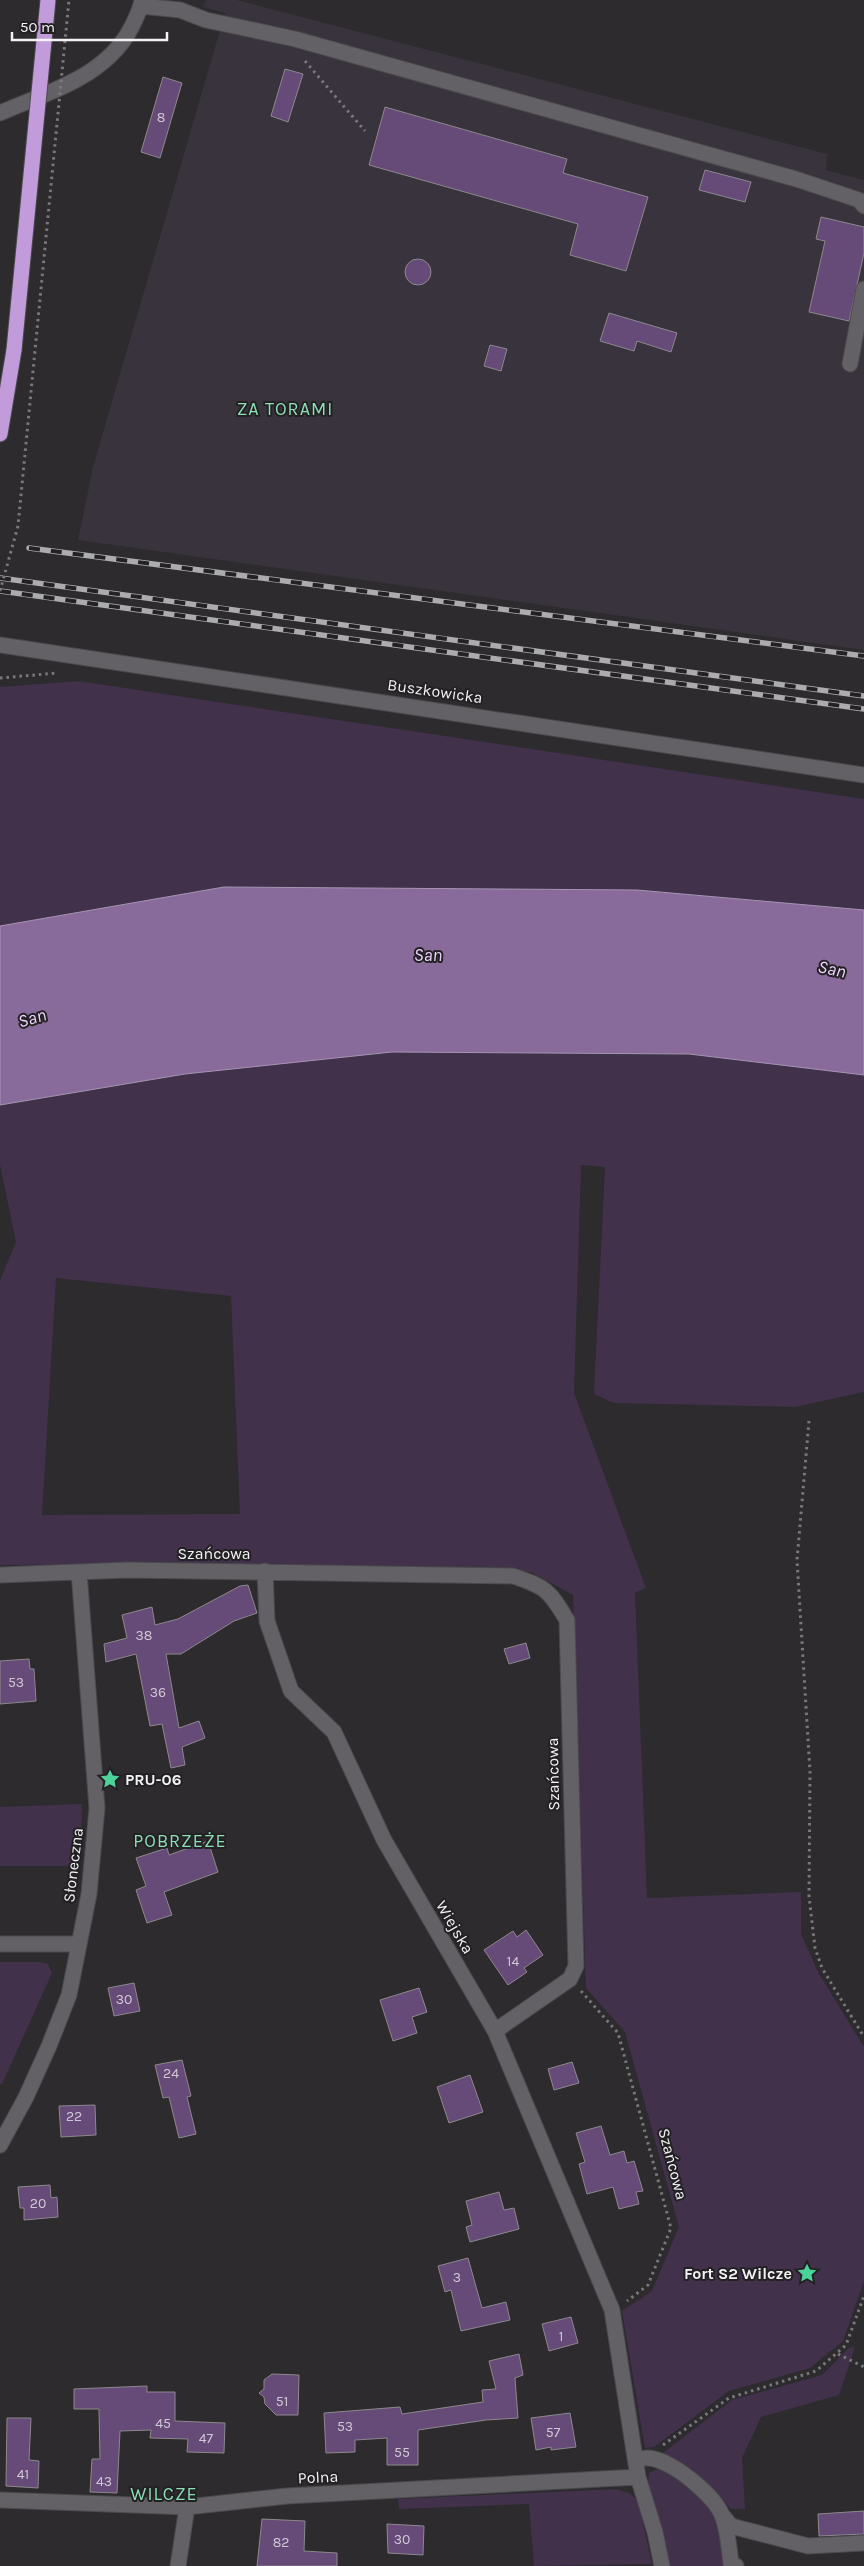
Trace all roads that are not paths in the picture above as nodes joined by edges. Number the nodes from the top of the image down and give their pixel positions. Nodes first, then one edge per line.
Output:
1 (48, 0) edge
2 (141, 3) edge
3 (0, 113) edge
4 (864, 206) edge
5 (864, 289) edge
6 (850, 364) dead end
7 (0, 434) edge
8 (0, 645) edge
9 (864, 775) edge
10 (265, 1571) junction
11 (78, 1572) junction
12 (0, 1575) edge
13 (0, 1944) edge
14 (79, 1944) junction
15 (495, 2031) junction
16 (0, 2146) edge
17 (642, 2459) junction
18 (638, 2477) junction
19 (0, 2500) edge
20 (187, 2507) junction
21 (722, 2515) junction
22 (864, 2543) edge
23 (734, 2565) edge
24 (178, 2566) edge
25 (662, 2566) edge

1 - 7 highway, bridge
2 - 3 street
2 - 4 street
5 - 6 street
8 - 9 street, Buszkowicka
10 - 11 street, Szańcowa
10 - 15 street, Wiejska
10 - 15 street, Szańcowa
11 - 12 street, Szańcowa
11 - 14 street, Słoneczna
13 - 14 street
14 - 16 street, Słoneczna
15 - 17 street, Wiejska
17 - 18 street
17 - 21 street
18 - 20 street, Polna
18 - 25 street
19 - 20 street, Polna
20 - 24 street
21 - 22 street
21 - 23 street

